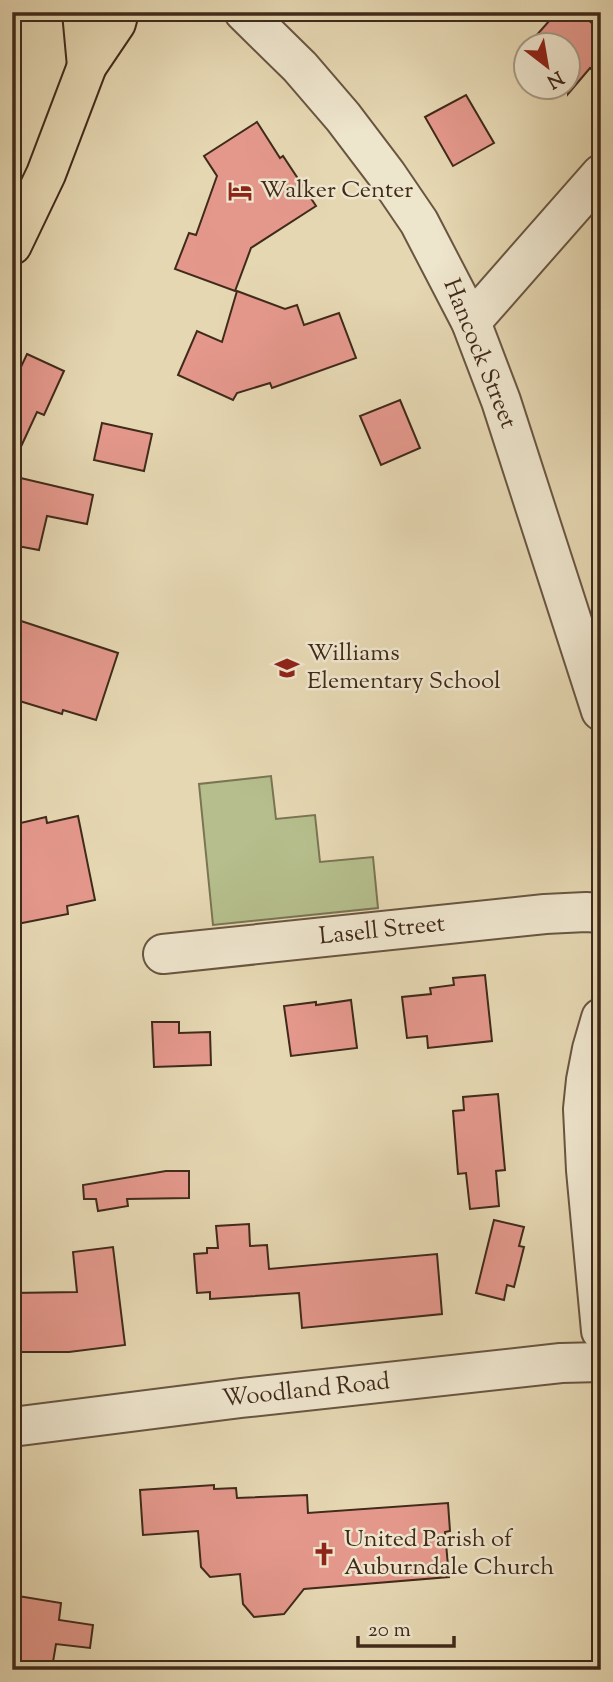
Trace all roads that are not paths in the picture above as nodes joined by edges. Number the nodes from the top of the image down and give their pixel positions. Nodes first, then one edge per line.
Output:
1 (82, 12) edge
2 (119, 12) edge
3 (244, 12) edge
4 (87, 66) junction
5 (601, 174) edge
6 (12, 245) edge
7 (471, 321) junction
8 (595, 671) edge
9 (601, 711) edge
10 (601, 913) edge
11 (163, 954) dead end
12 (601, 1018) edge
13 (601, 1331) edge
14 (601, 1362) edge
15 (12, 1427) edge

1 - 4 main road
2 - 4 main road
3 - 7 street, Hancock Street
4 - 6 main road
5 - 7 street
7 - 8 street, Hancock Street
8 - 9 street, Hancock Street
10 - 11 street, Lasell Street
12 - 13 street
14 - 15 street, Woodland Road

